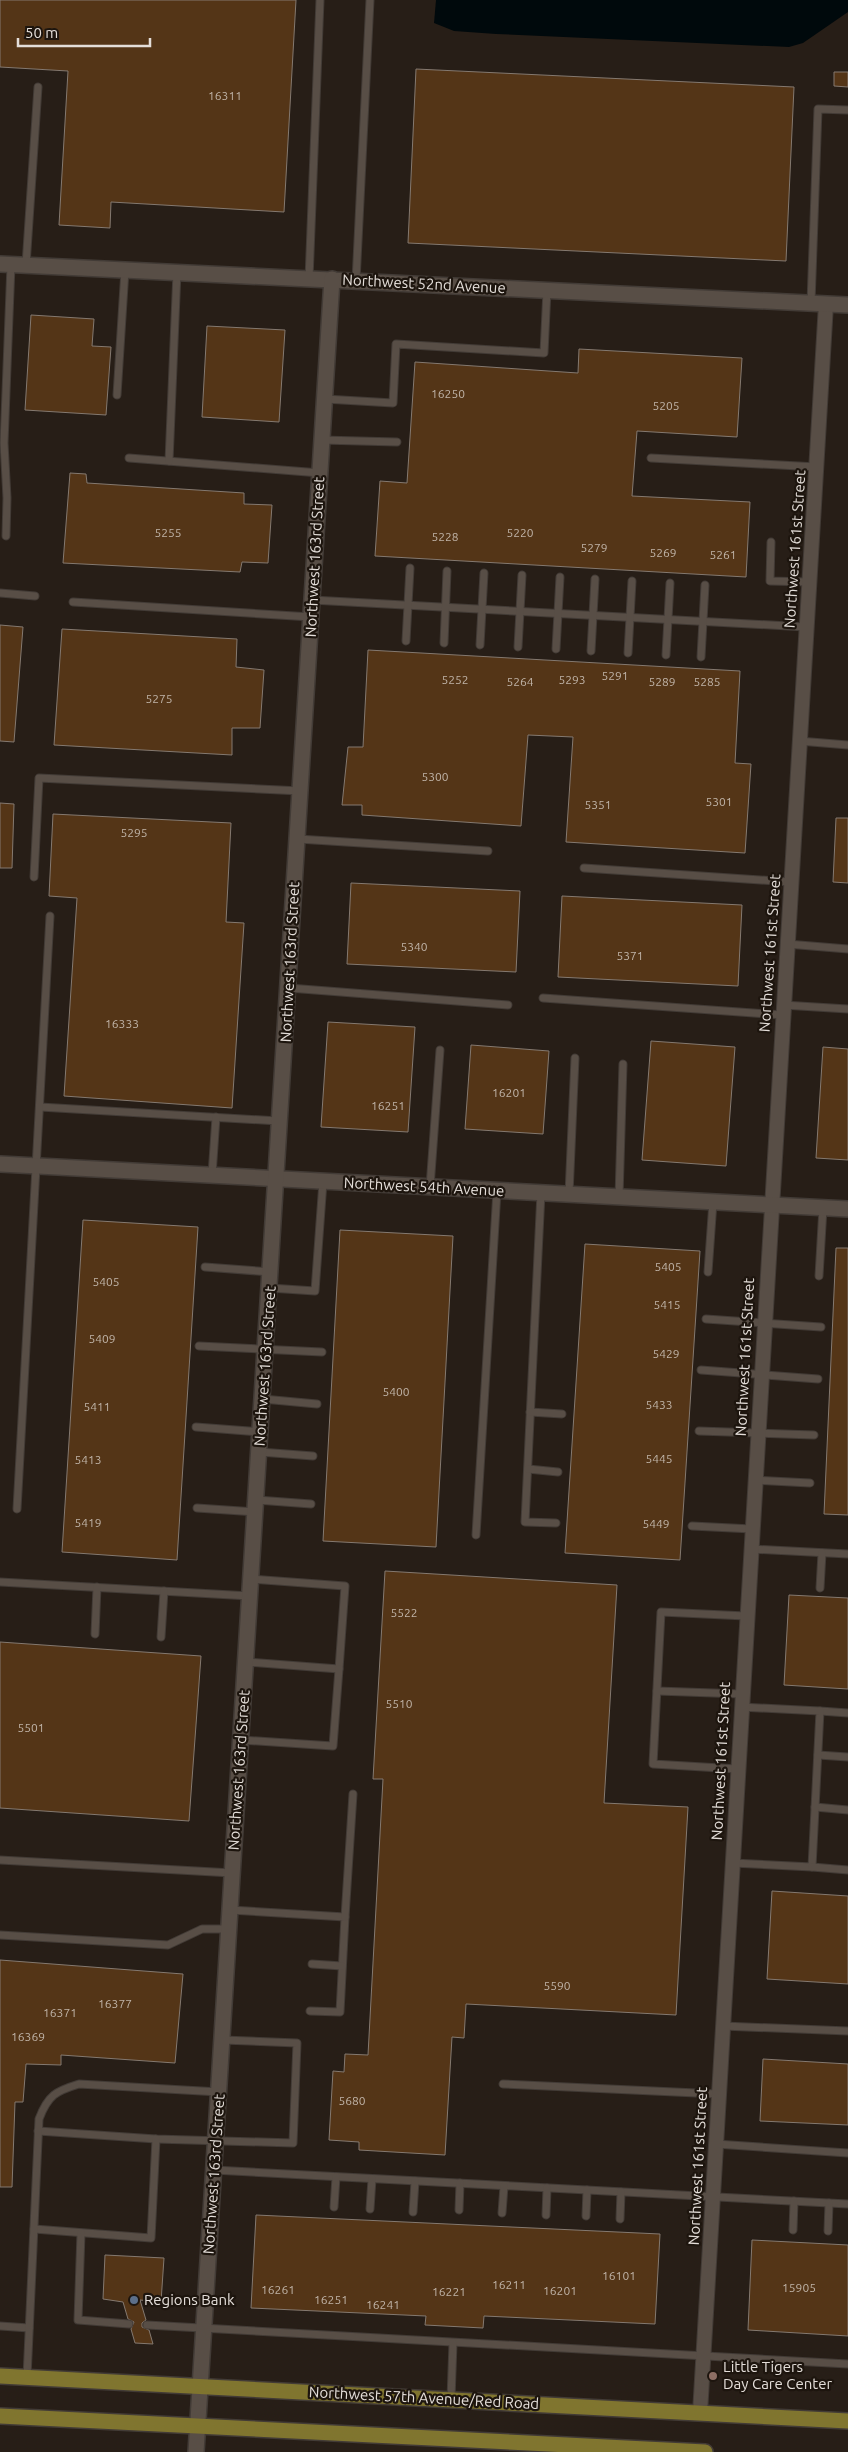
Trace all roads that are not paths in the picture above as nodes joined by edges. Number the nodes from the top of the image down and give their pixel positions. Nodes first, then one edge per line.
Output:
1 (320, 0) edge
2 (370, 0) edge
3 (38, 87) dead end
4 (848, 110) edge
5 (5, 264) edge
6 (26, 265) junction
7 (125, 270) junction
8 (177, 272) junction
9 (309, 278) junction
10 (332, 280) junction
11 (356, 281) junction
12 (547, 290) junction
13 (811, 303) junction
14 (826, 304) junction
15 (848, 305) edge
16 (117, 395) dead end
17 (325, 399) junction
18 (322, 440) junction
19 (397, 442) dead end
20 (129, 458) dead end
21 (651, 458) dead end
22 (169, 461) junction
23 (817, 467) junction
24 (320, 473) junction
25 (6, 536) dead end
26 (771, 542) dead end
27 (410, 568) dead end
28 (448, 571) dead end
29 (484, 573) dead end
30 (522, 575) dead end
31 (560, 577) dead end
32 (596, 579) dead end
33 (632, 581) dead end
34 (810, 582) junction
35 (670, 583) dead end
36 (705, 585) dead end
37 (0, 593) edge
38 (35, 596) dead end
39 (312, 600) junction
40 (73, 602) dead end
41 (408, 605) junction
42 (445, 607) junction
43 (482, 609) junction
44 (520, 612) junction
45 (558, 613) junction
46 (593, 616) junction
47 (312, 617) junction
48 (630, 618) junction
49 (668, 620) junction
50 (703, 621) junction
51 (806, 627) junction
52 (406, 641) dead end
53 (444, 643) dead end
54 (480, 645) dead end
55 (518, 647) dead end
56 (556, 649) dead end
57 (592, 651) dead end
58 (628, 653) dead end
59 (666, 655) dead end
60 (701, 657) dead end
61 (799, 741) junction
62 (848, 744) edge
63 (301, 791) junction
64 (298, 838) junction
65 (488, 851) dead end
66 (584, 868) dead end
67 (34, 878) dead end
68 (791, 882) junction
69 (50, 916) dead end
70 (787, 944) junction
71 (848, 949) edge
72 (289, 988) junction
73 (543, 998) dead end
74 (508, 1005) dead end
75 (783, 1010) junction
76 (848, 1010) edge
77 (440, 1050) dead end
78 (575, 1058) dead end
79 (623, 1064) dead end
80 (40, 1107) junction
81 (216, 1117) junction
82 (281, 1121) junction
83 (0, 1164) edge
84 (37, 1166) junction
85 (212, 1176) junction
86 (277, 1179) junction
87 (323, 1182) junction
88 (430, 1187) junction
89 (497, 1191) junction
90 (541, 1193) junction
91 (569, 1194) junction
92 (619, 1197) junction
93 (713, 1202) junction
94 (771, 1205) junction
95 (823, 1207) junction
96 (848, 1209) edge
97 (205, 1267) dead end
98 (271, 1272) junction
99 (708, 1272) dead end
100 (820, 1276) dead end
101 (270, 1288) junction
102 (706, 1319) dead end
103 (764, 1323) junction
104 (821, 1326) dead end
105 (199, 1346) dead end
106 (266, 1351) junction
107 (322, 1352) dead end
108 (701, 1370) dead end
109 (761, 1374) junction
110 (818, 1379) dead end
111 (263, 1399) junction
112 (316, 1404) dead end
113 (530, 1412) junction
114 (562, 1414) dead end
115 (196, 1427) dead end
116 (699, 1431) dead end
117 (261, 1432) junction
118 (757, 1433) junction
119 (814, 1435) dead end
120 (260, 1452) junction
121 (314, 1456) dead end
122 (528, 1469) junction
123 (558, 1472) dead end
124 (754, 1480) junction
125 (810, 1483) dead end
126 (311, 1504) dead end
127 (256, 1506) junction
128 (197, 1508) dead end
129 (17, 1509) dead end
130 (556, 1523) dead end
131 (692, 1526) dead end
132 (752, 1530) junction
133 (476, 1535) dead end
134 (750, 1549) junction
135 (822, 1553) junction
136 (848, 1554) edge
137 (252, 1579) junction
138 (0, 1582) edge
139 (97, 1587) junction
140 (820, 1588) dead end
141 (164, 1591) junction
142 (250, 1596) junction
143 (746, 1616) junction
144 (95, 1634) dead end
145 (161, 1637) dead end
146 (246, 1662) junction
147 (339, 1669) junction
148 (657, 1690) junction
149 (741, 1701) junction
150 (820, 1712) junction
151 (848, 1713) edge
152 (241, 1740) junction
153 (818, 1755) junction
154 (848, 1758) edge
155 (737, 1769) junction
156 (352, 1794) dead end
157 (815, 1807) junction
158 (848, 1810) edge
159 (0, 1860) edge
160 (732, 1863) junction
161 (812, 1867) junction
162 (848, 1870) edge
163 (233, 1873) junction
164 (230, 1910) junction
165 (345, 1917) junction
166 (229, 1930) junction
167 (0, 1935) edge
168 (312, 1964) dead end
169 (342, 1966) junction
170 (310, 2010) dead end
171 (722, 2026) junction
172 (848, 2031) edge
173 (223, 2040) junction
174 (504, 2084) dead end
175 (219, 2092) junction
176 (718, 2094) junction
177 (38, 2131) junction
178 (156, 2139) junction
179 (216, 2140) junction
180 (716, 2144) junction
181 (848, 2153) edge
182 (214, 2170) junction
183 (336, 2177) junction
184 (372, 2179) junction
185 (415, 2181) junction
186 (460, 2183) junction
187 (504, 2186) junction
188 (547, 2188) junction
189 (587, 2190) junction
190 (621, 2192) junction
191 (713, 2197) junction
192 (794, 2201) junction
193 (829, 2203) junction
194 (848, 2204) edge
195 (334, 2207) dead end
196 (370, 2209) dead end
197 (459, 2210) dead end
198 (413, 2212) dead end
199 (502, 2213) dead end
200 (546, 2215) dead end
201 (586, 2216) dead end
202 (620, 2219) dead end
203 (34, 2230) junction
204 (793, 2230) dead end
205 (828, 2231) dead end
206 (82, 2233) junction
207 (129, 2324) dead end
208 (147, 2325) dead end
209 (0, 2326) edge
210 (29, 2328) junction
211 (205, 2328) junction
212 (453, 2343) junction
213 (703, 2357) junction
214 (848, 2364) edge
215 (0, 2376) edge
216 (27, 2377) junction
217 (201, 2386) junction
218 (451, 2399) junction
219 (700, 2413) junction
220 (0, 2416) edge
221 (848, 2420) edge
222 (198, 2426) junction
223 (627, 2450) edge
224 (196, 2452) edge
225 (705, 2452) edge

1 - 9 lane
2 - 11 lane
3 - 6 lane
4 - 13 lane
5 - 6 street, Northwest 52nd Avenue
5 - 25 lane
6 - 7 street, Northwest 52nd Avenue
7 - 8 street, Northwest 52nd Avenue
7 - 16 lane
8 - 9 street, Northwest 52nd Avenue
8 - 22 lane
9 - 10 street, Northwest 52nd Avenue
10 - 11 street, Northwest 52nd Avenue
10 - 17 street, Northwest 163rd Street
11 - 12 street, Northwest 52nd Avenue
12 - 13 street, Northwest 52nd Avenue
12 - 17 lane
13 - 14 street, Northwest 52nd Avenue
14 - 15 street, Northwest 52nd Avenue
14 - 23 street, Northwest 161st Street
17 - 18 street, Northwest 163rd Street
18 - 19 lane
18 - 24 street, Northwest 163rd Street
20 - 22 lane
21 - 23 lane
22 - 24 lane
23 - 34 street, Northwest 161st Street
24 - 39 street, Northwest 163rd Street
26 - 34 lane
27 - 41 lane
28 - 42 lane
29 - 43 lane
30 - 44 lane
31 - 45 lane
32 - 46 lane
33 - 48 lane
34 - 51 street, Northwest 161st Street
35 - 49 lane
36 - 50 lane
37 - 38 lane
39 - 41 lane
39 - 47 street, Northwest 163rd Street
40 - 47 lane
41 - 42 lane
41 - 52 lane
42 - 43 lane
42 - 53 lane
43 - 44 lane
43 - 54 lane
44 - 45 lane
44 - 55 lane
45 - 46 lane
45 - 56 lane
46 - 48 lane
46 - 57 lane
47 - 63 street, Northwest 163rd Street
48 - 49 lane
48 - 58 lane
49 - 50 lane
49 - 59 lane
50 - 51 lane
50 - 60 lane
51 - 61 street, Northwest 161st Street
61 - 62 lane
61 - 68 street, Northwest 161st Street
63 - 64 street, Northwest 163rd Street
63 - 67 lane
64 - 65 lane
64 - 72 street, Northwest 163rd Street
66 - 68 lane
68 - 70 street, Northwest 161st Street
69 - 80 lane
70 - 71 lane
70 - 75 street, Northwest 161st Street
72 - 74 lane
72 - 82 street, Northwest 163rd Street
73 - 75 lane
75 - 76 lane
75 - 94 street, Northwest 161st Street
77 - 88 lane
78 - 91 lane
79 - 92 lane
80 - 81 lane
80 - 84 lane
81 - 82 lane
81 - 85 lane
82 - 86 street, Northwest 163rd Street
83 - 84 street, Northwest 54th Avenue
84 - 85 street, Northwest 54th Avenue
84 - 129 lane
85 - 86 street, Northwest 54th Avenue
86 - 87 street, Northwest 54th Avenue
86 - 98 street, Northwest 163rd Street
87 - 88 street, Northwest 54th Avenue
87 - 101 lane
88 - 89 street, Northwest 54th Avenue
89 - 90 street, Northwest 54th Avenue
89 - 133 lane
90 - 91 street, Northwest 54th Avenue
90 - 113 lane
91 - 92 street, Northwest 54th Avenue
92 - 93 street, Northwest 54th Avenue
93 - 94 street, Northwest 54th Avenue
93 - 99 lane
94 - 95 street, Northwest 54th Avenue
94 - 103 street, Northwest 161st Street
95 - 96 street, Northwest 54th Avenue
95 - 100 lane
97 - 98 lane
98 - 101 street, Northwest 163rd Street
101 - 106 street, Northwest 163rd Street
102 - 103 lane
103 - 104 lane
103 - 109 street, Northwest 161st Street
105 - 106 lane
106 - 107 lane
106 - 111 street, Northwest 163rd Street
108 - 109 lane
109 - 110 lane
109 - 118 street, Northwest 161st Street
111 - 112 lane
111 - 117 street, Northwest 163rd Street
113 - 114 lane
113 - 122 lane
115 - 117 lane
116 - 118 lane
117 - 120 street, Northwest 163rd Street
118 - 119 lane
118 - 124 street, Northwest 161st Street
120 - 121 lane
120 - 127 street, Northwest 163rd Street
122 - 123 lane
122 - 130 lane
124 - 125 lane
124 - 132 street, Northwest 161st Street
126 - 127 lane
127 - 128 lane
127 - 137 street, Northwest 163rd Street
131 - 132 lane
132 - 134 street, Northwest 161st Street
134 - 135 lane
134 - 143 street, Northwest 161st Street
135 - 136 lane
135 - 140 lane
137 - 142 street, Northwest 163rd Street
137 - 147 lane
138 - 139 lane
139 - 141 lane
139 - 144 lane
141 - 142 lane
141 - 145 lane
142 - 146 street, Northwest 163rd Street
143 - 148 lane
143 - 149 street, Northwest 161st Street
146 - 147 lane
146 - 152 street, Northwest 163rd Street
147 - 152 lane
148 - 149 lane
148 - 155 lane
149 - 150 lane
149 - 155 street, Northwest 161st Street
150 - 151 lane
150 - 153 lane
152 - 163 street, Northwest 163rd Street
153 - 154 lane
153 - 157 lane
155 - 160 street, Northwest 161st Street
156 - 165 lane
157 - 158 lane
157 - 161 lane
159 - 163 lane
160 - 161 lane
160 - 171 street, Northwest 161st Street
161 - 162 lane
163 - 164 street, Northwest 163rd Street
164 - 165 lane
164 - 166 street, Northwest 163rd Street
165 - 169 lane
166 - 167 lane
166 - 173 street, Northwest 163rd Street
168 - 169 lane
169 - 170 lane
171 - 172 lane
171 - 176 street, Northwest 161st Street
173 - 175 street, Northwest 163rd Street
173 - 179 lane
174 - 176 lane
175 - 177 lane
175 - 179 street, Northwest 163rd Street
176 - 180 street, Northwest 161st Street
177 - 178 lane
177 - 203 lane
178 - 179 lane
178 - 206 lane
179 - 182 street, Northwest 163rd Street
180 - 181 lane
180 - 191 street, Northwest 161st Street
182 - 183 lane
182 - 211 street, Northwest 163rd Street
183 - 184 lane
183 - 195 lane
184 - 185 lane
184 - 196 lane
185 - 186 lane
185 - 198 lane
186 - 187 lane
186 - 197 lane
187 - 188 lane
187 - 199 lane
188 - 189 lane
188 - 200 lane
189 - 190 lane
189 - 201 lane
190 - 191 lane
190 - 202 lane
191 - 192 lane
191 - 213 street, Northwest 161st Street
192 - 193 lane
192 - 204 lane
193 - 194 lane
193 - 205 lane
203 - 206 lane
203 - 210 lane
206 - 207 lane
208 - 211 lane
209 - 210 lane
210 - 216 lane
211 - 212 lane
211 - 217 street, Northwest 163rd Street
212 - 213 lane
212 - 218 lane
213 - 214 lane
213 - 219 street, Northwest 161st Street
215 - 216 main road, Northwest 57th Avenue/Red Road
216 - 217 main road, Northwest 57th Avenue/Red Road
217 - 218 main road, Northwest 57th Avenue/Red Road
217 - 222 street, Northwest 163rd Street
218 - 219 main road, Northwest 57th Avenue/Red Road
219 - 221 main road, Northwest 57th Avenue/Red Road
220 - 222 main road
222 - 223 main road
222 - 224 street, Northwest 163rd Street
223 - 225 main road

